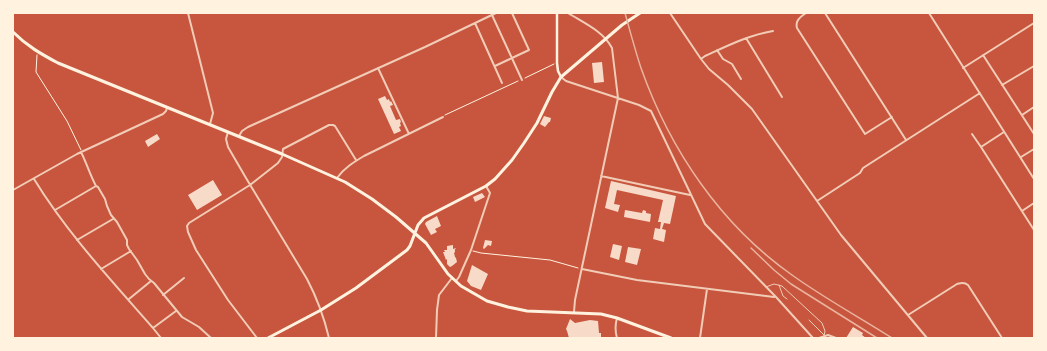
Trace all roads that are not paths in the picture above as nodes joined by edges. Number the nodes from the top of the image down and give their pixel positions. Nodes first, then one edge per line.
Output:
1 (188, 13) edge
2 (496, 13) edge
3 (512, 13) edge
4 (557, 13) edge
5 (568, 13) edge
6 (640, 13) edge
7 (670, 13) edge
8 (806, 13) edge
9 (825, 13) edge
10 (929, 13) edge
11 (492, 15) junction
12 (475, 23) junction
13 (1034, 23) edge
14 (773, 31) dead end
15 (13, 32) edge
16 (746, 38) junction
17 (607, 39) junction
18 (718, 50) junction
19 (983, 55) junction
20 (512, 58) junction
21 (701, 59) junction
22 (495, 66) junction
23 (1034, 66) edge
24 (378, 68) junction
25 (964, 68) junction
26 (561, 77) junction
27 (741, 79) dead end
28 (522, 80) road end
29 (502, 82) dead end
30 (1002, 85) junction
31 (980, 93) junction
32 (782, 97) dead end
33 (618, 98) junction
34 (167, 107) junction
35 (1034, 107) edge
36 (1022, 115) junction
37 (442, 116) road end
38 (892, 117) junction
39 (210, 124) junction
40 (228, 132) junction
41 (1004, 132) junction
42 (409, 134) junction
43 (972, 134) dead end
44 (1034, 134) edge
45 (239, 136) junction
46 (906, 140) junction
47 (981, 147) junction
48 (1034, 149) edge
49 (81, 152) junction
50 (282, 154) junction
51 (1021, 157) junction
52 (356, 160) junction
53 (601, 176) junction
54 (337, 178) junction
55 (34, 179) junction
56 (1034, 179) edge
57 (250, 185) junction
58 (96, 186) junction
59 (486, 186) junction
60 (13, 190) edge
61 (691, 196) junction
62 (817, 201) junction
63 (1034, 203) edge
64 (55, 210) junction
65 (1022, 211) junction
66 (114, 219) junction
67 (1034, 230) edge
68 (415, 233) junction
69 (77, 240) junction
70 (131, 251) junction
71 (101, 269) junction
72 (582, 269) junction
73 (184, 278) dead end
74 (452, 278) junction
75 (151, 281) junction
76 (455, 282) junction
77 (779, 285) junction
78 (766, 287) junction
79 (707, 289) junction
80 (163, 295) junction
81 (776, 298) junction
82 (129, 299) junction
83 (787, 299) dead end
84 (321, 310) junction
85 (176, 311) junction
86 (574, 312) junction
87 (908, 315) junction
88 (617, 318) junction
89 (808, 320) dead end
90 (153, 328) junction
91 (824, 336) junction
92 (161, 338) edge
93 (211, 338) edge
94 (257, 338) edge
95 (268, 338) edge
96 (329, 338) edge
97 (436, 338) edge
98 (617, 338) edge
99 (671, 338) edge
100 (700, 338) edge
101 (813, 338) edge
102 (819, 338) edge
103 (836, 338) edge
104 (927, 338) edge
105 (1002, 338) edge

1 - 39 street
2 - 11 street
3 - 20 street
4 - 26 main road
5 - 17 street
6 - 17 main road
7 - 21 street
8 - 38 street
9 - 38 street
10 - 25 street
11 - 12 street
11 - 20 street
12 - 22 street
12 - 24 street
13 - 19 street
14 - 16 street
15 - 34 main road
16 - 18 street
16 - 32 street
17 - 26 main road
17 - 33 street
18 - 21 street
18 - 27 street
19 - 25 street
19 - 30 street
20 - 22 street
20 - 28 street
21 - 62 street
22 - 29 street
23 - 30 street
24 - 42 street
24 - 45 street
25 - 31 street
26 - 33 street
26 - 59 main road
30 - 36 street
31 - 41 street
31 - 46 street
33 - 53 street
33 - 61 street
34 - 39 main road
34 - 49 street
35 - 36 street
36 - 44 street
37 - 42 street
38 - 46 street
39 - 40 main road
40 - 45 main road
40 - 57 street
41 - 47 street
41 - 51 street
42 - 52 street
43 - 47 street
45 - 50 main road
46 - 62 street
47 - 65 street
48 - 51 street
49 - 55 street
49 - 58 street
50 - 52 street
50 - 54 main road
50 - 57 street
51 - 56 street
52 - 54 street
53 - 61 street
53 - 72 street
54 - 68 main road
55 - 60 street
55 - 64 street
57 - 84 street
57 - 94 street
58 - 64 street
58 - 66 street
59 - 68 main road
59 - 76 street
61 - 78 street
62 - 87 street
63 - 65 street
64 - 69 street
65 - 67 street
66 - 69 street
66 - 70 street
68 - 74 main road
68 - 84 main road
69 - 71 street
70 - 71 street
70 - 75 street
71 - 82 street
72 - 79 street
72 - 86 street
73 - 80 street
74 - 76 main road
74 - 97 street
75 - 80 street
75 - 82 street
76 - 86 main road
77 - 78 lane
77 - 83 lane
77 - 91 lane
78 - 81 street
79 - 81 street
79 - 100 street
80 - 85 street
81 - 101 street
82 - 90 street
84 - 95 main road
84 - 96 street
85 - 90 street
85 - 93 street
86 - 88 main road
87 - 104 street
87 - 105 street
88 - 98 street
88 - 99 main road
89 - 91 lane
90 - 92 street
91 - 102 street
91 - 103 street

